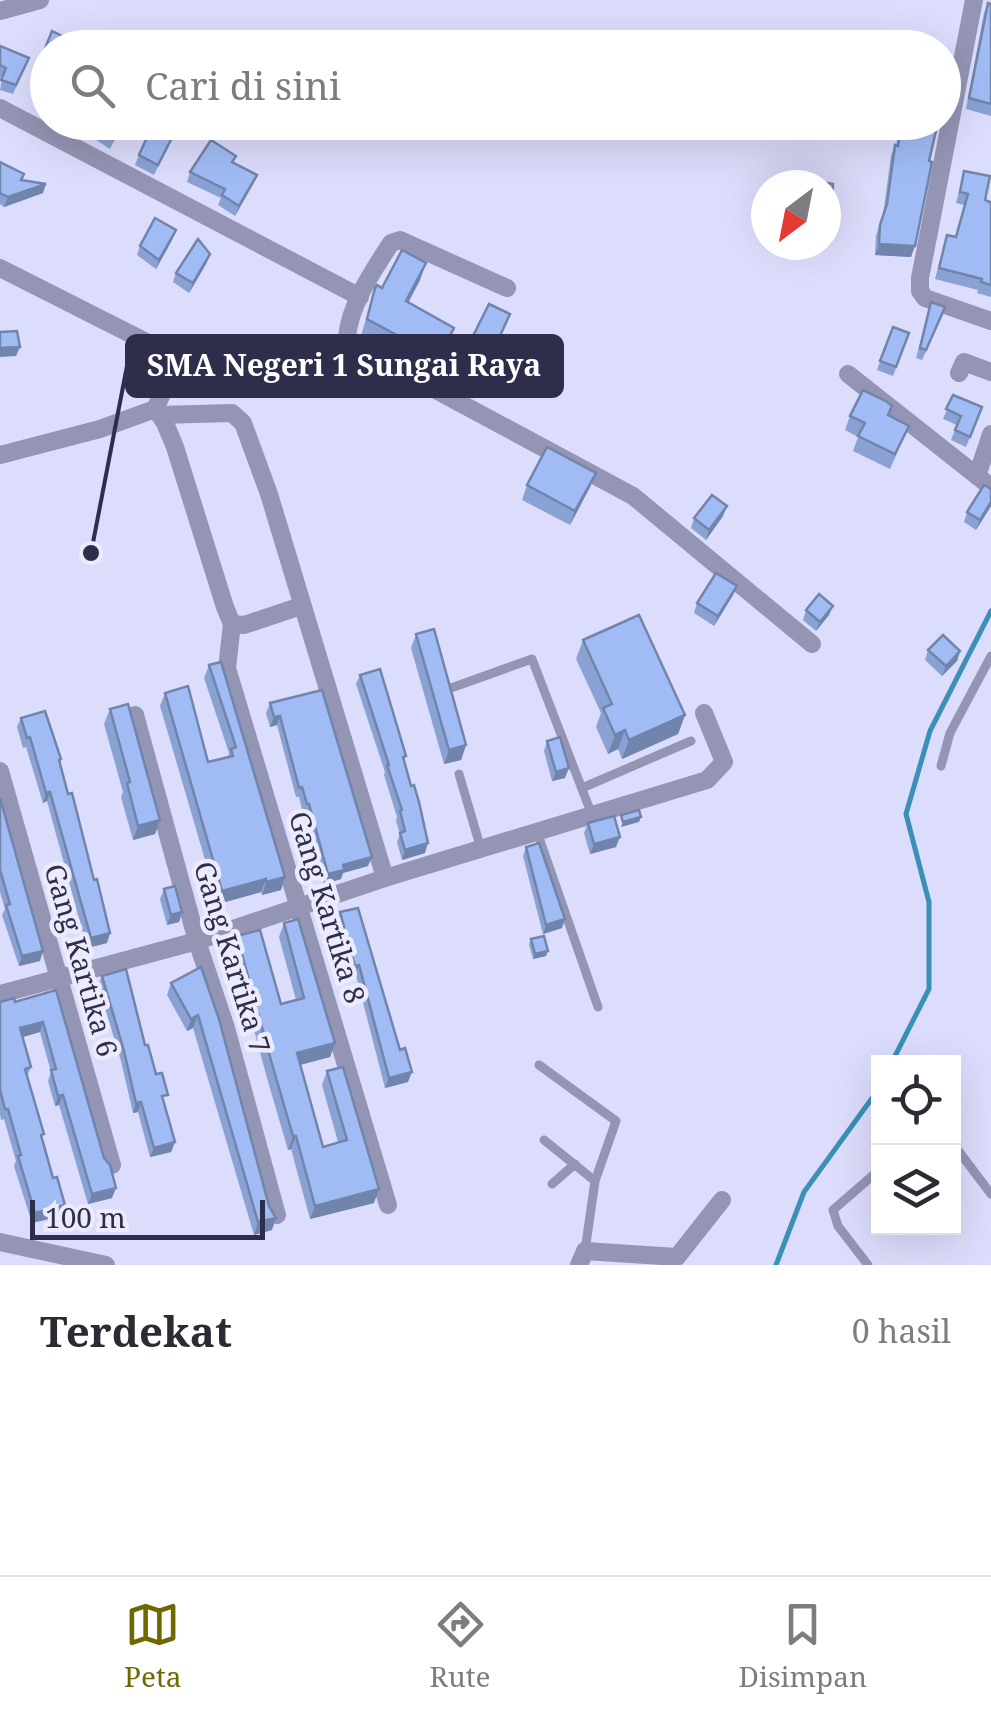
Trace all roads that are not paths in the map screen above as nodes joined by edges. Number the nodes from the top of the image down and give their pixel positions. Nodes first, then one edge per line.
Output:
1 (40, 0) edge
2 (974, 0) edge
3 (0, 11) edge
4 (961, 67) edge
5 (0, 108) edge
6 (30, 124) edge
7 (61, 140) edge
8 (947, 140) edge
9 (0, 268) edge
10 (507, 288) dead end
11 (360, 296) junction
12 (991, 321) edge
13 (991, 372) edge
14 (848, 374) dead end
15 (960, 374) dead end
16 (158, 412) junction
17 (991, 434) edge
18 (0, 454) edge
19 (984, 481) edge
20 (301, 606) junction
21 (232, 624) junction
22 (812, 644) dead end
23 (991, 656) edge
24 (451, 688) edge
25 (704, 713) dead end
26 (135, 716) edge
27 (692, 741) dead end
28 (940, 766) dead end
29 (0, 770) edge
30 (459, 774) dead end
31 (582, 788) junction
32 (592, 815) junction
33 (537, 832) junction
34 (481, 849) junction
35 (384, 878) junction
36 (299, 907) junction
37 (196, 941) junction
38 (58, 980) junction
39 (0, 994) edge
40 (598, 1007) dead end
41 (539, 1065) dead end
42 (544, 1140) dead end
43 (961, 1153) edge
44 (574, 1164) junction
45 (112, 1165) edge
46 (871, 1176) edge
47 (596, 1181) junction
48 (552, 1184) dead end
49 (989, 1186) edge
50 (722, 1200) dead end
51 (388, 1205) dead end
52 (278, 1216) edge
53 (0, 1242) edge
54 (582, 1258) edge
55 (106, 1265) edge
56 (868, 1265) edge

1 - 3 street
2 - 4 street
5 - 6 street
7 - 11 street
8 - 12 street
9 - 16 street
10 - 11 street
11 - 22 street
13 - 15 street
14 - 19 street
16 - 18 street
16 - 20 street
16 - 21 street, Gang Kartika 8
17 - 19 street
20 - 21 street
20 - 35 street
21 - 36 street, Gang Kartika 8
23 - 28 lane
24 - 31 lane
25 - 32 street
26 - 37 street, Gang Kartika 7
27 - 31 lane
29 - 38 street, Gang Kartika 6
30 - 34 lane
31 - 32 lane
32 - 33 street
33 - 34 street
33 - 40 lane
34 - 35 street
35 - 36 street
36 - 37 street
36 - 51 street, Gang Kartika 8
37 - 38 street
37 - 52 street, Gang Kartika 7
38 - 39 street
38 - 45 street, Gang Kartika 6
41 - 47 lane
42 - 44 lane
43 - 49 lane
44 - 47 lane
44 - 48 lane
46 - 56 lane
47 - 54 lane
50 - 54 street
53 - 55 street

